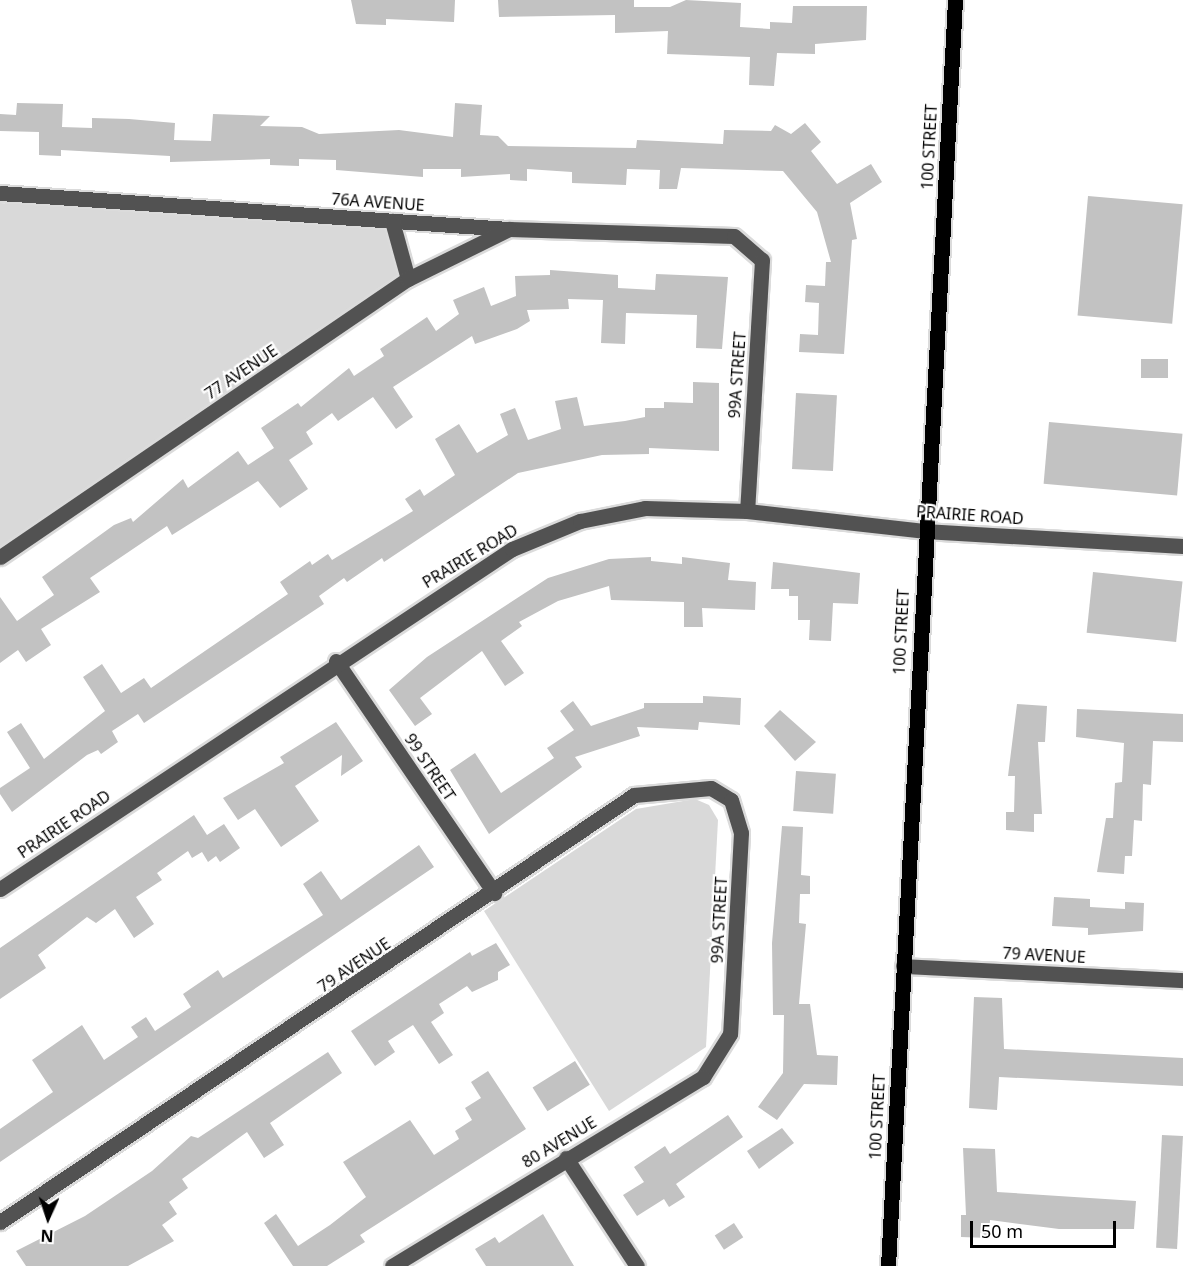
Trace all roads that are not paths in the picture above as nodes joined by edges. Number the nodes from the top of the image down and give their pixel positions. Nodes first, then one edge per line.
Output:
1 (955, 0) edge
2 (0, 193) edge
3 (392, 221) junction
4 (509, 229) junction
5 (749, 248) joint
6 (408, 279) junction
7 (747, 511) junction
8 (924, 531) junction
9 (1183, 546) edge
10 (0, 557) edge
11 (336, 661) junction
12 (734, 809) joint
13 (0, 889) edge
14 (494, 893) junction
15 (903, 966) junction
16 (1183, 981) edge
17 (730, 1034) joint
18 (566, 1158) junction
19 (0, 1222) edge
20 (392, 1266) edge
21 (637, 1266) edge
22 (888, 1266) edge

1 - 8 main road, 100 STREET
2 - 3 street, 76A AVENUE
3 - 4 street, 76A AVENUE
3 - 6 street
4 - 5 street, 76A AVENUE
4 - 6 street, 77 AVENUE
5 - 7 street, 99A STREET
6 - 10 street, 77 AVENUE
7 - 8 street, PRAIRIE ROAD
7 - 11 street, PRAIRIE ROAD
8 - 9 street, PRAIRIE ROAD
8 - 15 main road, 100 STREET
11 - 13 street, PRAIRIE ROAD
11 - 14 street, 99 STREET
12 - 14 street, 79 AVENUE
12 - 17 street, 99A STREET
14 - 19 street, 79 AVENUE
15 - 16 street, 79 AVENUE
15 - 22 main road, 100 STREET
17 - 18 street, 80 AVENUE
18 - 20 street, 80 AVENUE
18 - 21 street

